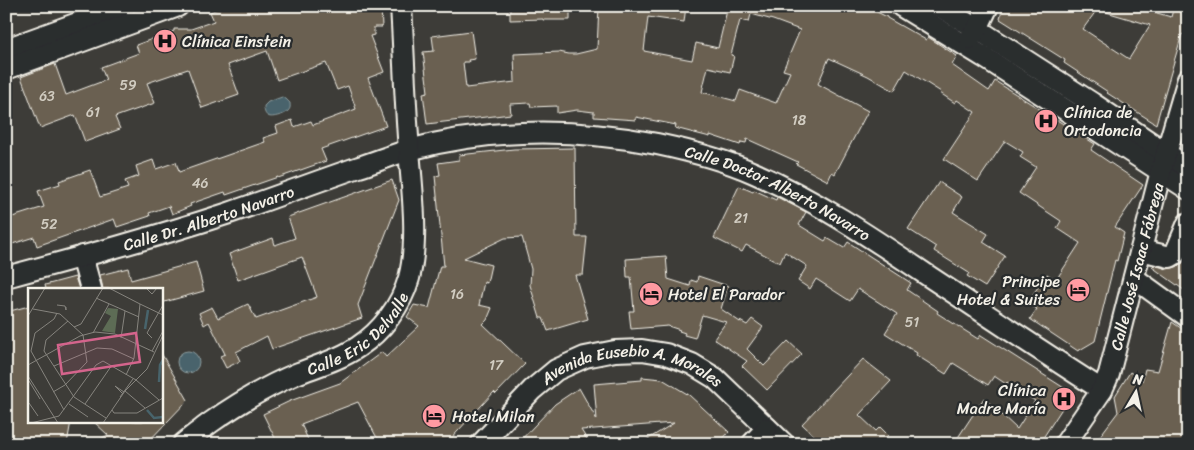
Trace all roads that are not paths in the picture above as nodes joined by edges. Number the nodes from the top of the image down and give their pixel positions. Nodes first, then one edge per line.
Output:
1 (178, 6) edge
2 (401, 6) edge
3 (901, 6) edge
4 (938, 6) edge
5 (988, 6) edge
6 (147, 11) edge
7 (124, 13) edge
8 (971, 37) junction
9 (6, 49) edge
10 (6, 69) edge
11 (1188, 79) edge
12 (409, 150) junction
13 (1164, 162) junction
14 (1187, 179) edge
15 (1188, 223) edge
16 (1141, 250) junction
17 (82, 256) junction
18 (6, 277) edge
19 (1134, 278) junction
20 (91, 288) edge
21 (1188, 317) edge
22 (1102, 390) junction
23 (767, 428) junction
24 (183, 444) edge
25 (481, 444) edge
26 (752, 444) edge
27 (784, 444) edge
28 (1065, 444) edge

1 - 6 street
2 - 12 street, Calle Eric Delvalle
3 - 8 street
4 - 8 street
5 - 8 street
6 - 7 street
7 - 9 street
7 - 10 street
8 - 13 street
11 - 13 street, Calle José Isaac Fábrega
12 - 17 street, Calle Dr. Alberto Navarro
12 - 22 street, Calle Doctor Alberto Navarro
12 - 24 street, Calle Eric Delvalle
13 - 14 street
13 - 16 street, Calle José Isaac Fábrega
15 - 16 street
16 - 19 street, Calle José Isaac Fábrega
17 - 18 street, Calle Dr. Alberto Navarro
17 - 20 street
19 - 21 street
19 - 22 street, Calle José Isaac Fábrega
22 - 28 street, Calle José Isaac Fábrega
23 - 25 street, Avenida Eusebio A. Morales
23 - 26 street
23 - 27 street, Avenida Eusebio A. Morales

